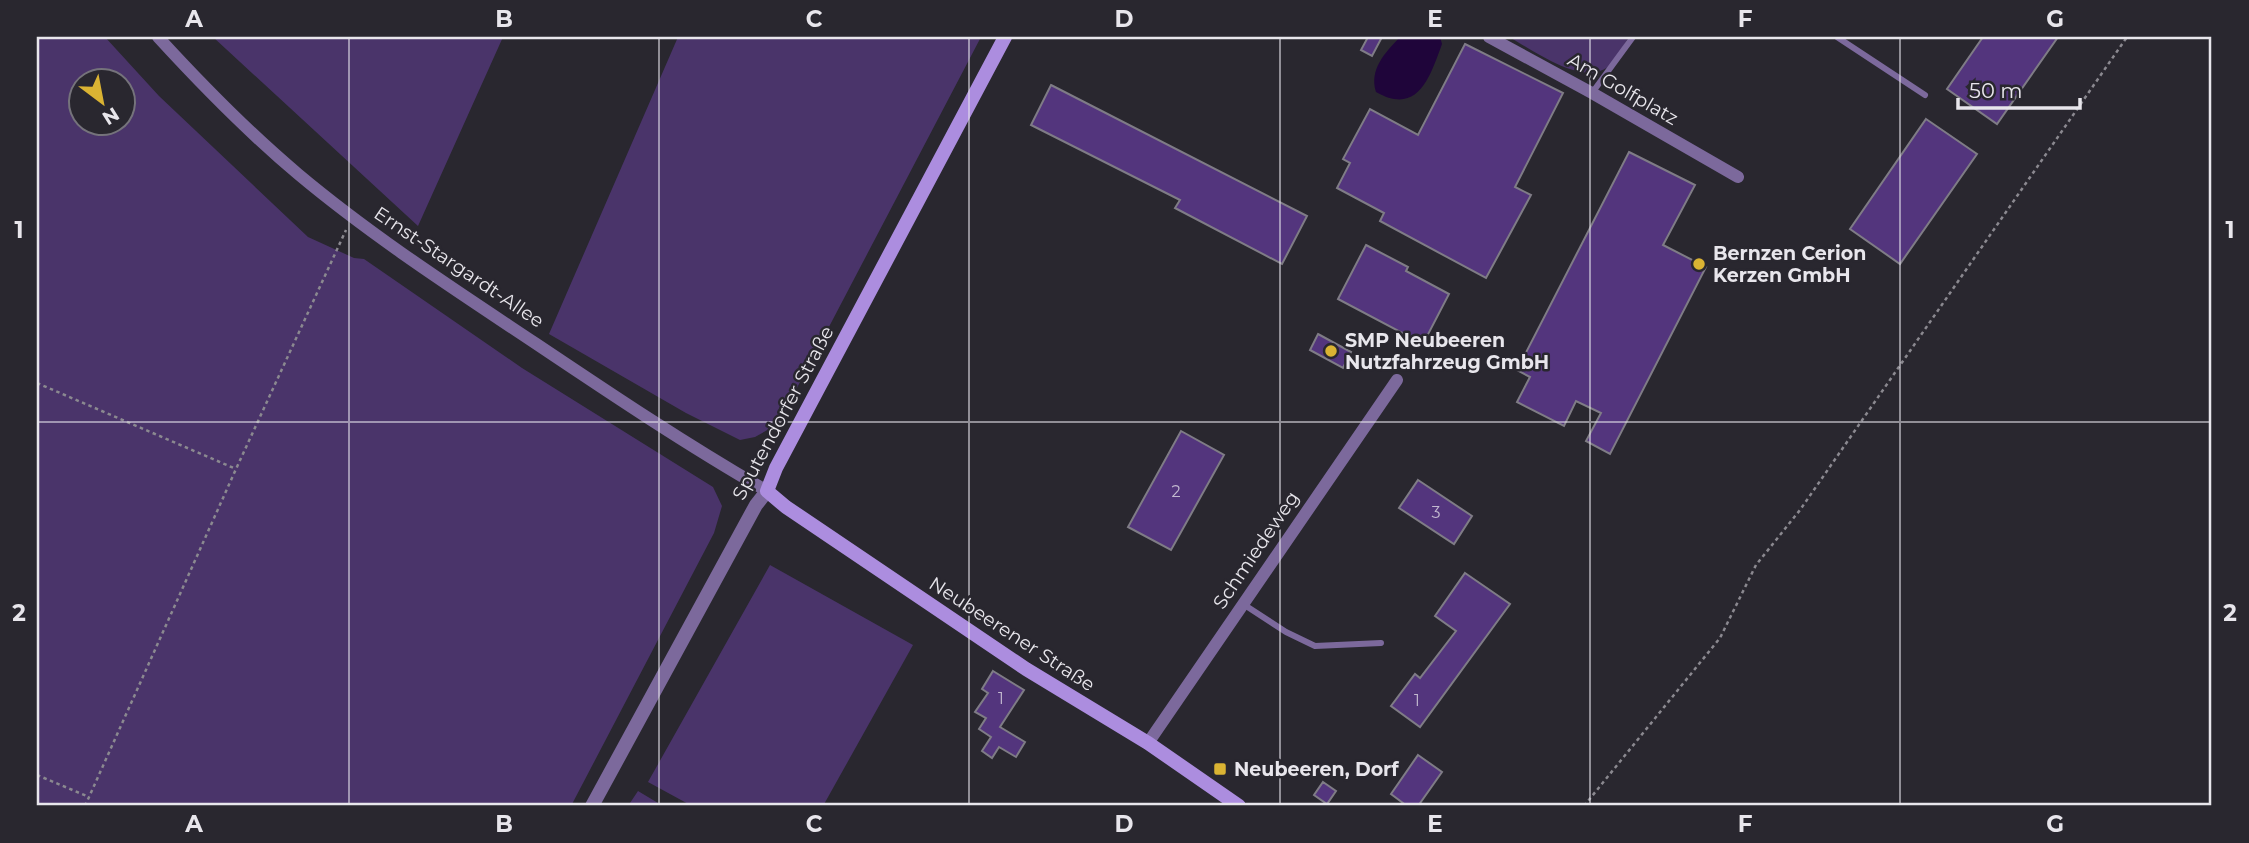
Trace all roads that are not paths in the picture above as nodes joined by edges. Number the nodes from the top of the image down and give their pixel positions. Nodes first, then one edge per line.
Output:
1 (158, 37) edge
2 (1005, 37) edge
3 (1489, 37) edge
4 (1633, 37) edge
5 (1837, 37) edge
6 (1592, 93) junction
7 (1925, 95) dead end
8 (1738, 177) dead end
9 (1397, 380) dead end
10 (767, 491) junction
11 (1243, 604) junction
12 (1381, 643) dead end
13 (1147, 743) junction
14 (592, 806) edge
15 (1239, 806) edge

1 - 10 street, Ernst-Stargardt-Allee
2 - 10 main road, Sputendorfer Straße
3 - 6 street, Am Golfplatz
4 - 6 lane
5 - 7 lane
6 - 8 street, Am Golfplatz
9 - 11 street, Schmiedeweg
10 - 13 main road, Neubeerener Straße
10 - 14 street, Sputendorfer Straße
11 - 12 lane
11 - 13 street, Schmiedeweg
13 - 15 main road, Neubeerener Straße

